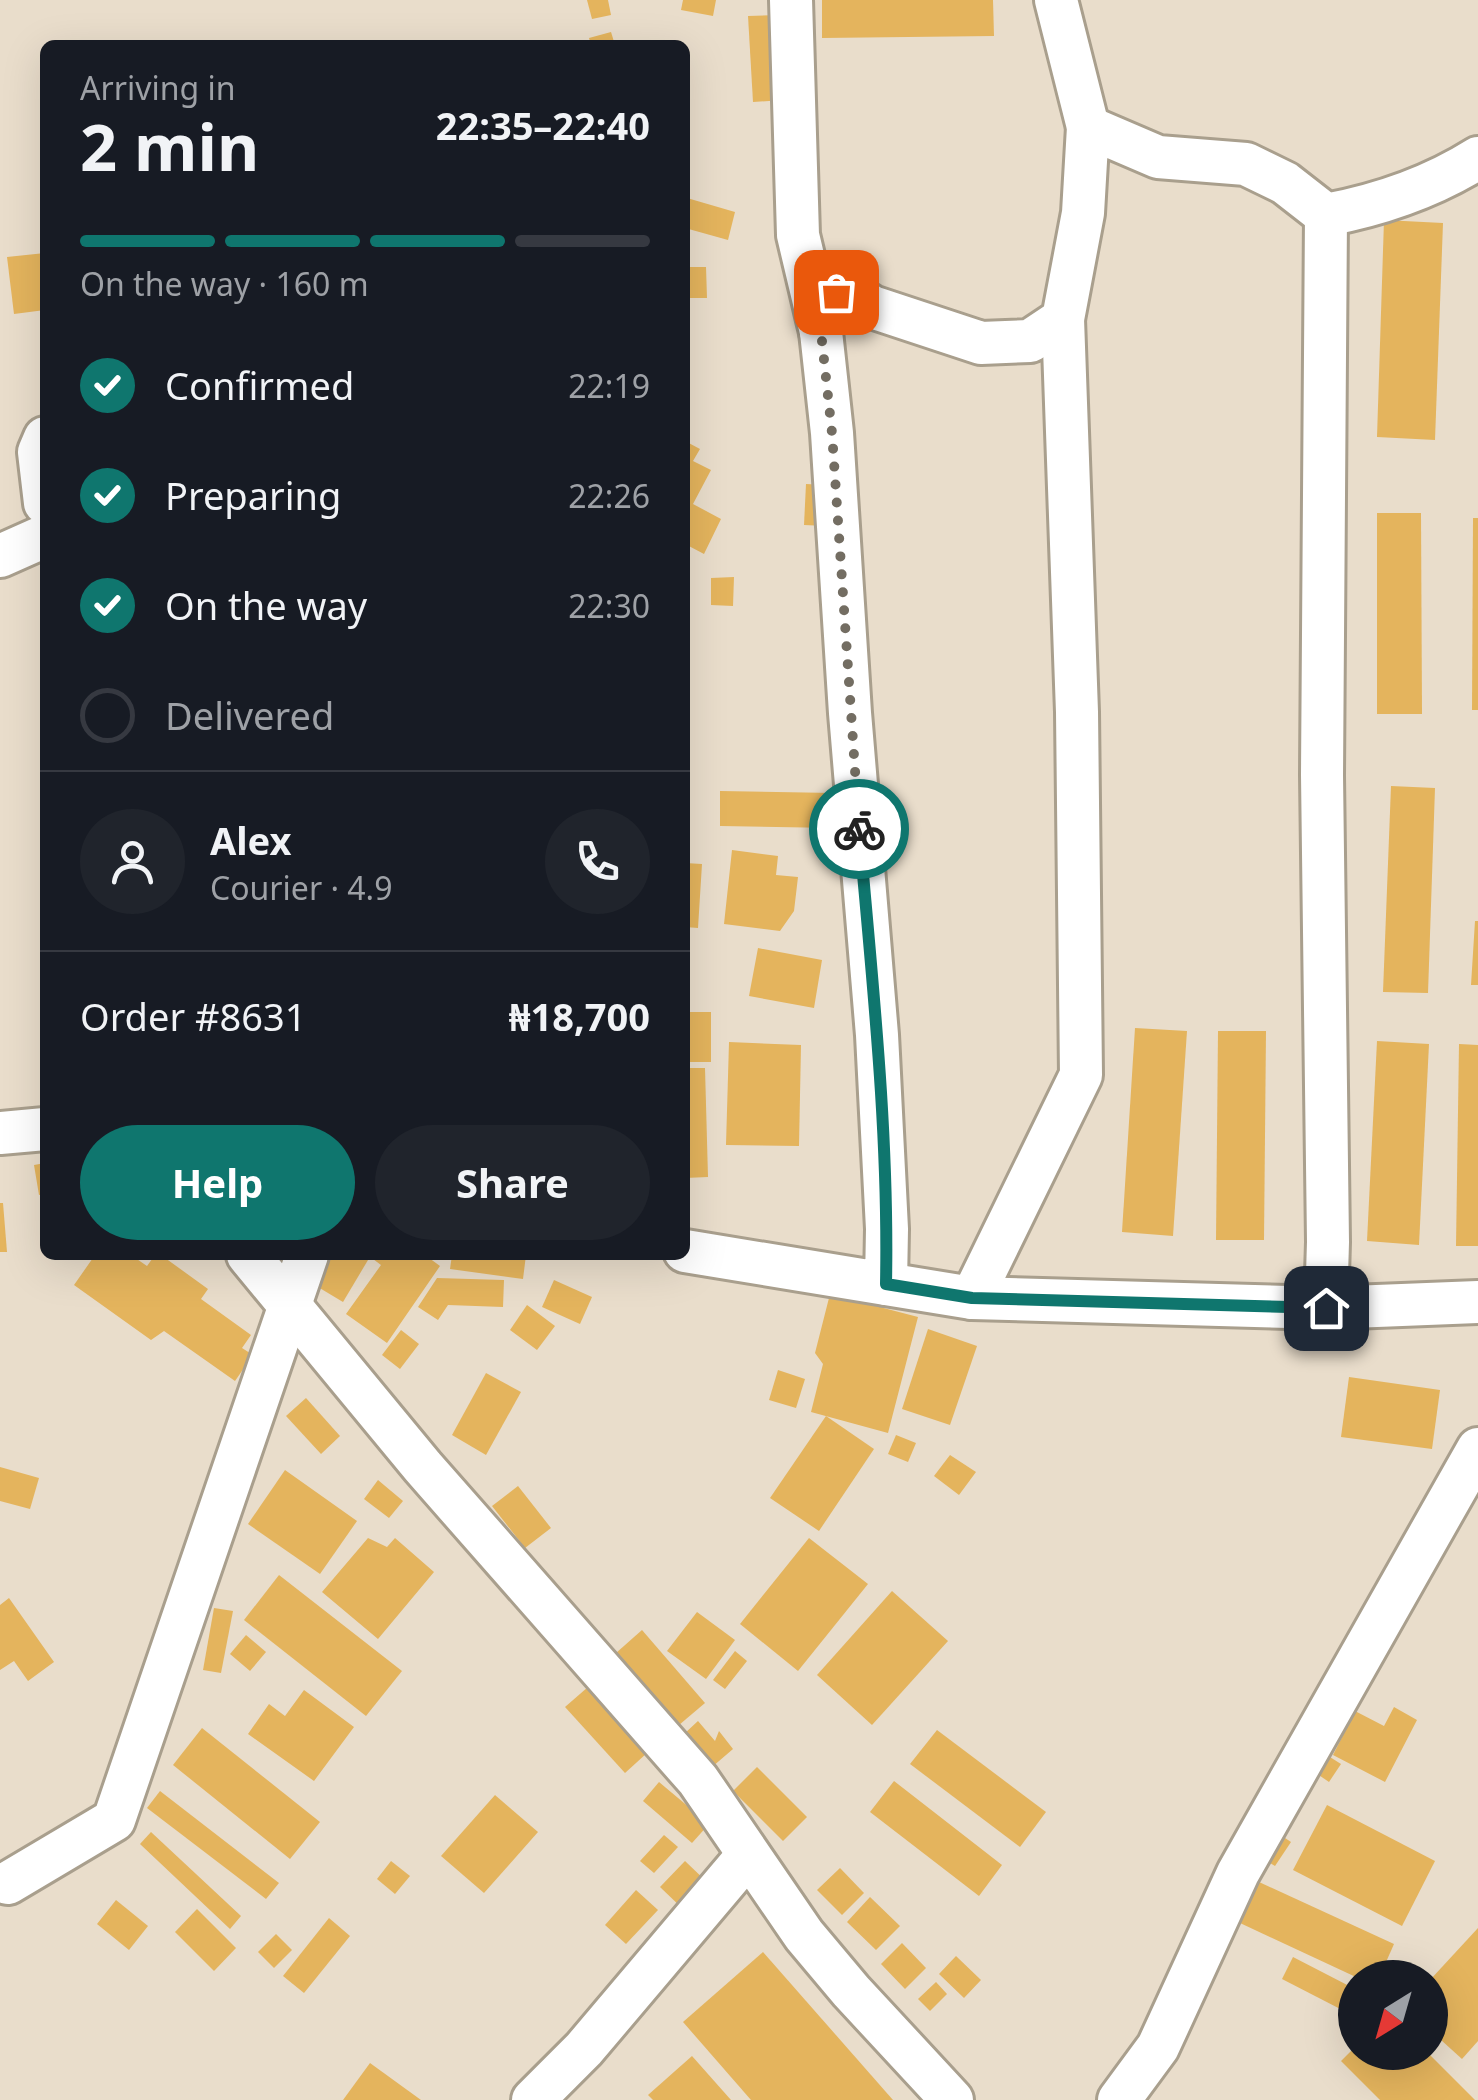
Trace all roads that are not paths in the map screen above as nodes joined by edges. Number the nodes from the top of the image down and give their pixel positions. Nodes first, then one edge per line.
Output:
1 (790, 0) edge
2 (1056, 0) edge
3 (1088, 128) junction
4 (1478, 158) edge
5 (1326, 215) junction
6 (1063, 319) junction
7 (821, 332) junction
8 (40, 538) edge
9 (0, 556) edge
10 (40, 1129) edge
11 (0, 1133) edge
12 (690, 1251) edge
13 (252, 1260) edge
14 (306, 1260) edge
15 (886, 1284) junction
16 (972, 1298) junction
17 (1478, 1302) edge
18 (1326, 1308) junction
19 (291, 1309) junction
20 (1478, 1449) edge
21 (748, 1855) junction
22 (8, 1883) dead end
23 (533, 2100) edge
24 (952, 2100) edge
25 (1119, 2100) edge

1 - 7 street
2 - 3 street
3 - 5 street
3 - 6 street
4 - 5 street
5 - 18 street
6 - 7 street
6 - 16 street
7 - 15 street
8 - 9 street
10 - 11 street
12 - 15 street
13 - 19 street
14 - 19 street
15 - 16 street
16 - 18 street
17 - 18 street
19 - 21 street
19 - 22 street
20 - 25 street
21 - 23 street
21 - 24 street

